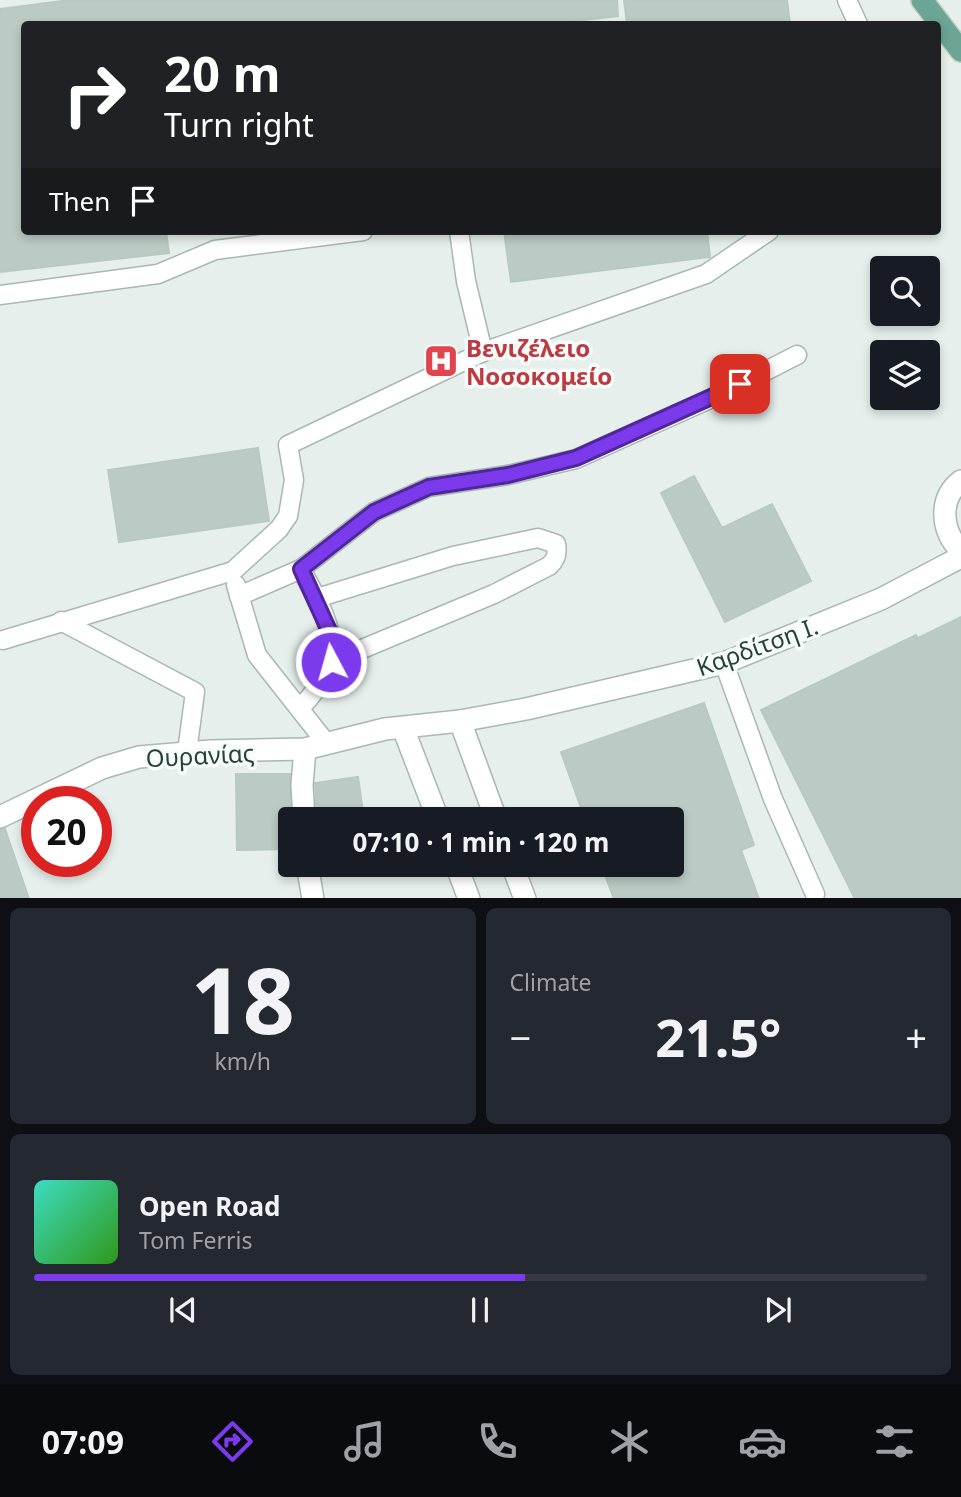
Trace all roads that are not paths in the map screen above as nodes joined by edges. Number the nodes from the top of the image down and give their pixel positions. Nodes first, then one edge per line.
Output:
1 (847, 0) edge
2 (922, 0) edge
3 (857, 21) edge
4 (938, 21) edge
5 (941, 25) edge
6 (961, 51) edge
7 (332, 235) edge
8 (460, 235) edge
9 (763, 235) edge
10 (0, 295) edge
11 (483, 352) junction
12 (797, 355) dead end
13 (961, 481) edge
14 (961, 551) edge
15 (961, 557) edge
16 (301, 569) junction
17 (233, 571) junction
18 (239, 596) junction
19 (317, 598) junction
20 (61, 621) junction
21 (3, 640) dead end
22 (331, 662) junction
23 (724, 663) junction
24 (301, 707) junction
25 (460, 721) junction
26 (403, 728) junction
27 (327, 744) junction
28 (305, 749) junction
29 (187, 752) junction
30 (303, 807) edge
31 (433, 807) edge
32 (492, 807) edge
33 (0, 817) edge
34 (309, 877) edge
35 (461, 877) edge
36 (517, 877) edge
37 (815, 894) dead end
38 (313, 898) edge
39 (469, 898) edge
40 (525, 898) edge

1 - 3 lane
2 - 4 main road
5 - 6 main road
7 - 10 lane
8 - 11 lane
9 - 11 lane
11 - 17 lane
12 - 16 lane
13 - 14 street
15 - 23 street, Καρδίτση Ι.
16 - 18 lane
16 - 19 lane
17 - 18 lane
17 - 20 lane
18 - 24 lane
19 - 22 lane
19 - 22 lane
20 - 21 lane
20 - 29 lane
22 - 24 lane
23 - 25 street, Καρδίτση Ι.
23 - 37 lane
24 - 27 lane
25 - 26 street, Καρδίτση Ι.
25 - 32 street
26 - 27 street, Καρδίτση Ι.
26 - 31 street
27 - 28 street, Ουρανίας
28 - 29 street, Ουρανίας
28 - 30 street
29 - 33 street, Ουρανίας
34 - 38 street
35 - 39 street
36 - 40 street

